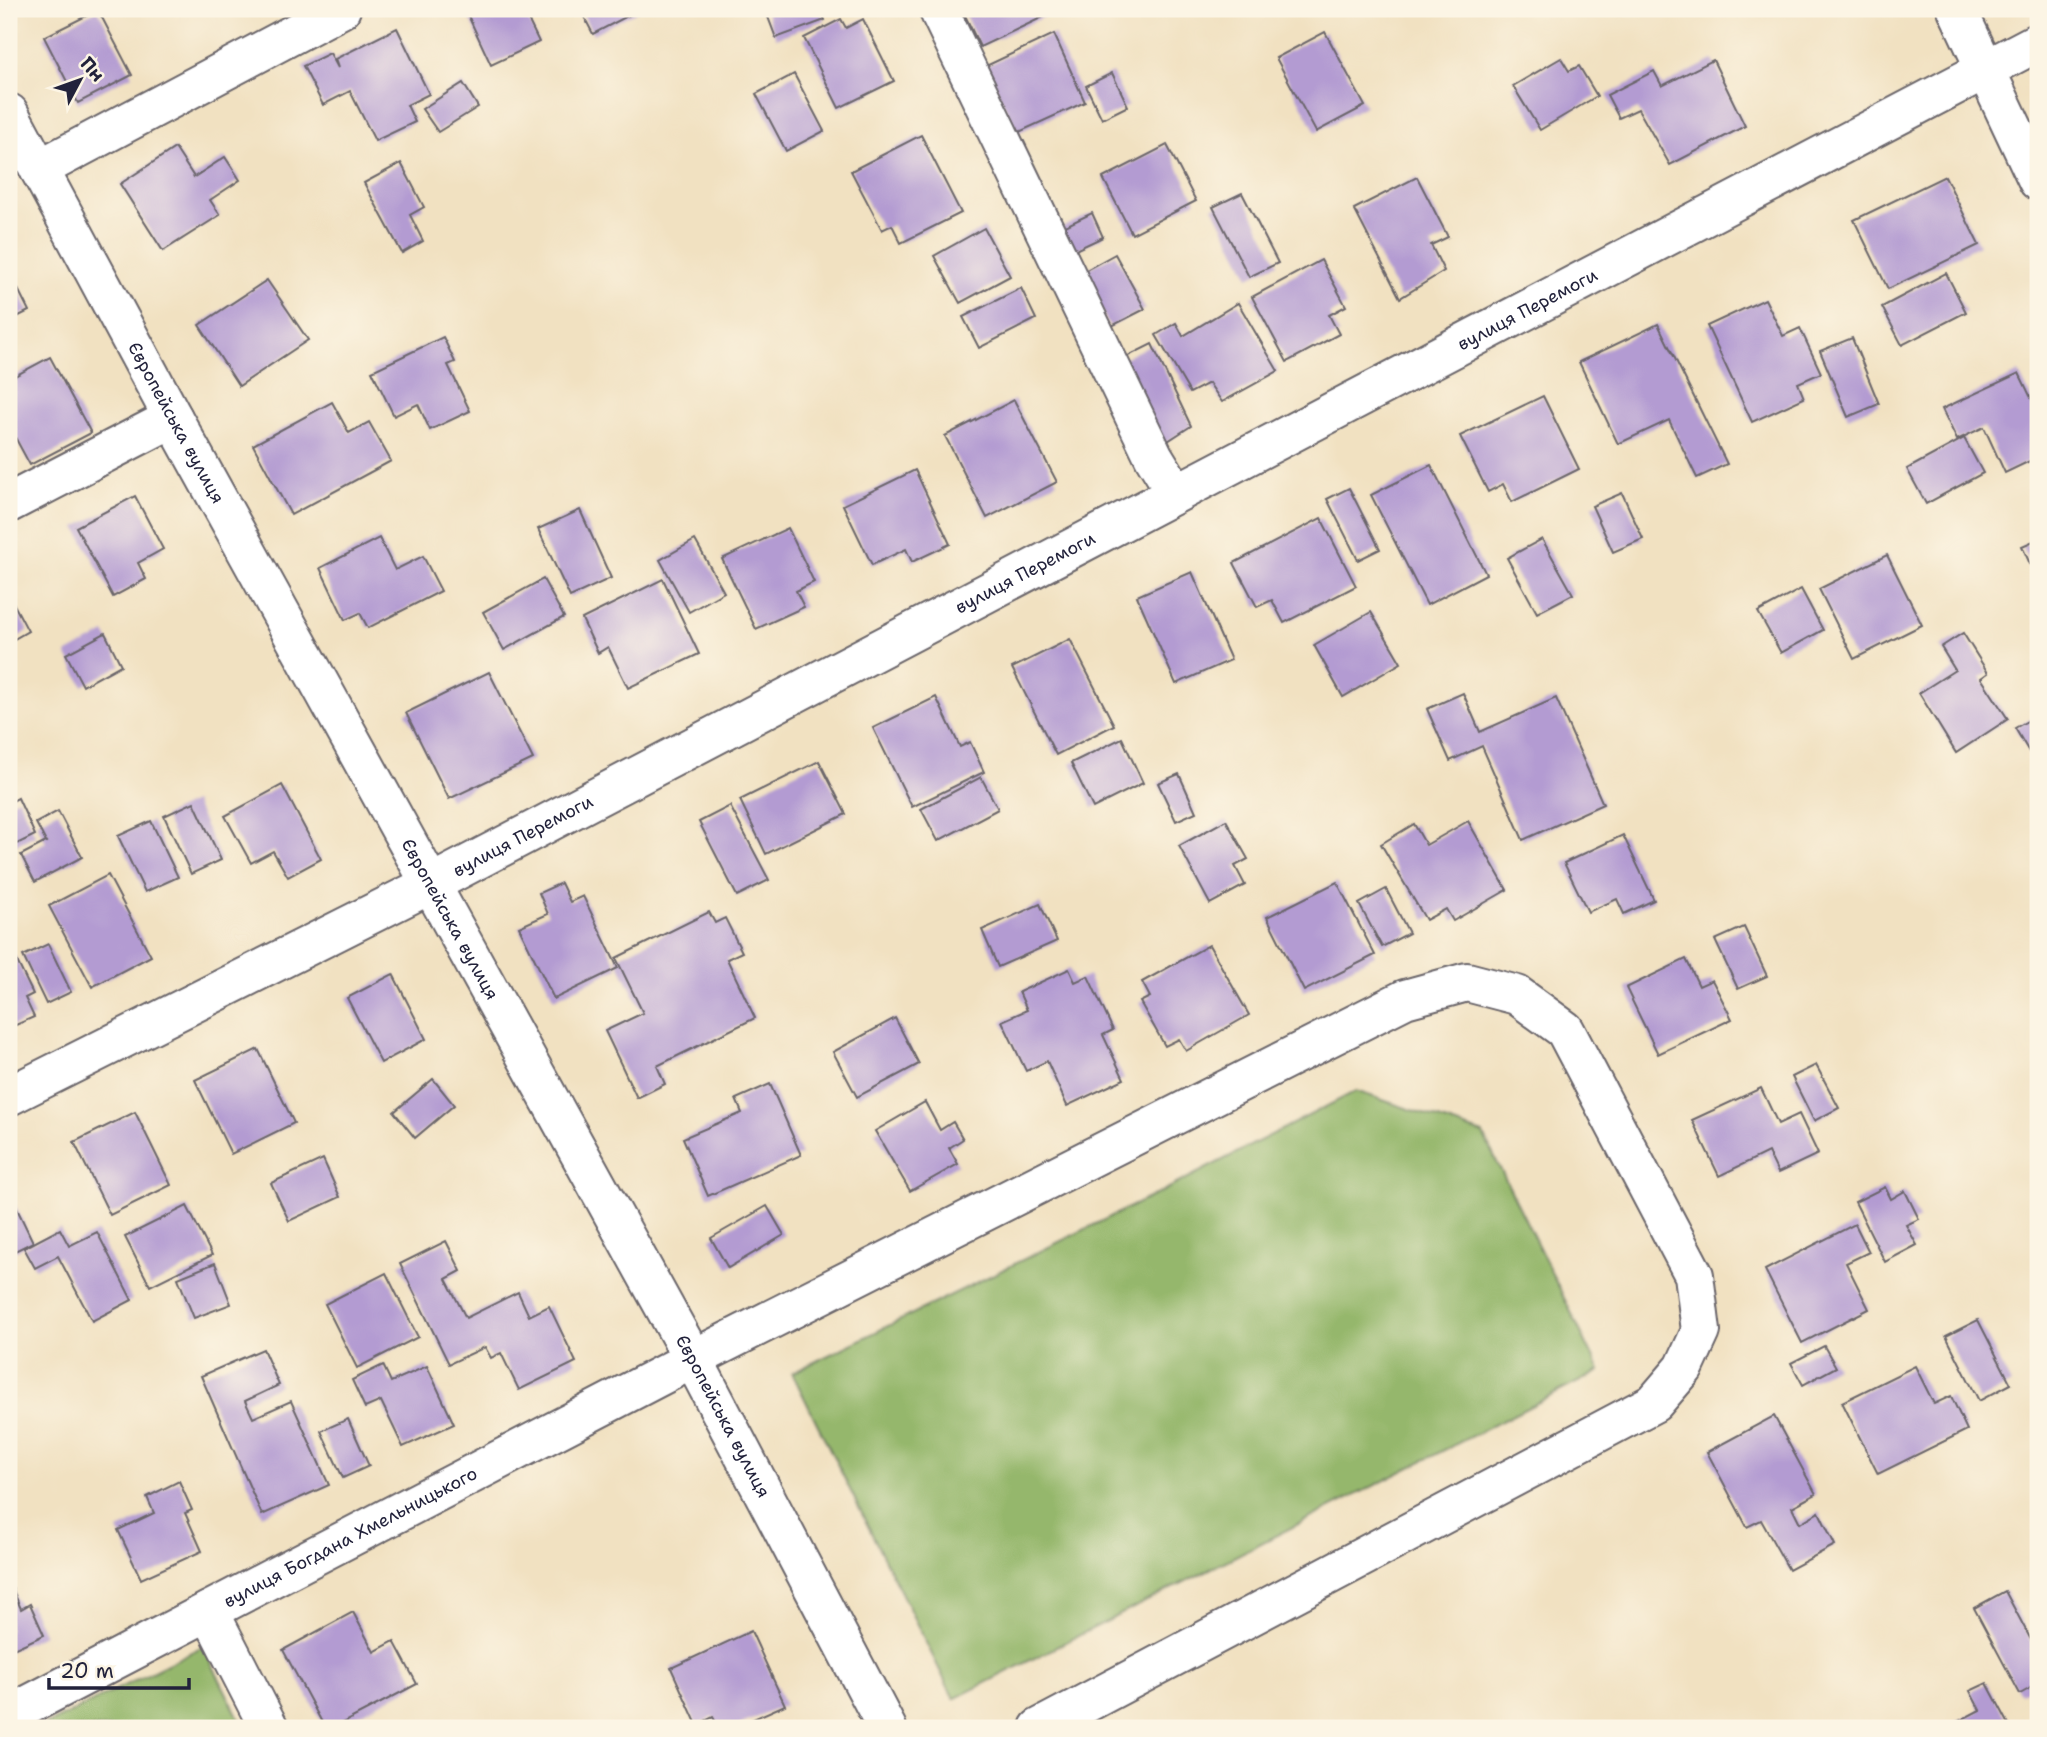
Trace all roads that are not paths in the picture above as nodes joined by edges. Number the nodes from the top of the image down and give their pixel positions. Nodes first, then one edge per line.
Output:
1 (341, 9) edge
2 (938, 9) edge
3 (1957, 9) edge
4 (2038, 42) edge
5 (1987, 68) junction
6 (9, 113) edge
7 (39, 169) junction
8 (2038, 181) edge
9 (173, 418) junction
10 (1176, 493) junction
11 (9, 503) edge
12 (431, 884) junction
13 (9, 1096) edge
14 (692, 1359) junction
15 (209, 1611) junction
16 (9, 1715) edge
17 (269, 1728) edge
18 (887, 1728) edge
19 (1039, 1728) edge

1 - 7 street
2 - 10 street
3 - 5 street
4 - 5 street, вулиця Перемоги
5 - 8 street
5 - 10 street, вулиця Перемоги
6 - 7 street, Європейська вулиця
7 - 9 street, Європейська вулиця
9 - 11 street
9 - 12 street, Європейська вулиця
10 - 12 street, вулиця Перемоги
12 - 13 street, вулиця Перемоги
12 - 14 street, Європейська вулиця
14 - 15 street, вулиця Богдана Хмельницького
14 - 18 street, Європейська вулиця
14 - 19 street, вулиця Богдана Хмельницького
15 - 16 street, вулиця Богдана Хмельницького
15 - 17 street

